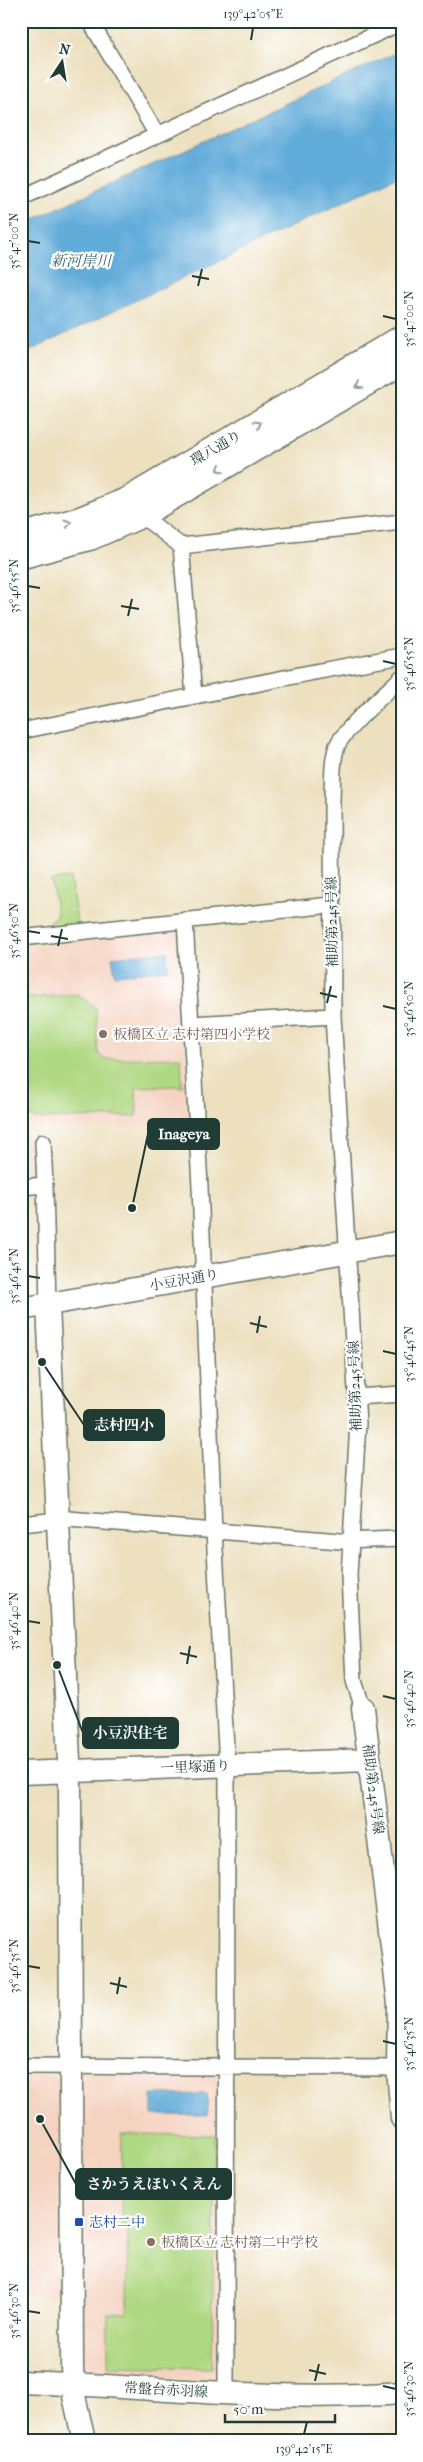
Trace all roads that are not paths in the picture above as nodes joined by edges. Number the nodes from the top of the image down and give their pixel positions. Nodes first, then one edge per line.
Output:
1 (90, 21) edge
2 (402, 22) edge
3 (157, 135) junction
4 (21, 198) edge
5 (402, 338) edge
6 (402, 362) edge
7 (141, 515) junction
8 (402, 522) edge
9 (21, 536) edge
10 (181, 546) junction
11 (21, 556) edge
12 (402, 656) edge
13 (402, 677) edge
14 (194, 696) junction
15 (21, 731) edge
16 (331, 905) junction
17 (185, 920) junction
18 (21, 938) edge
19 (333, 1016) junction
20 (191, 1024) junction
21 (43, 1142) dead end
22 (45, 1185) junction
23 (21, 1187) edge
24 (402, 1242) edge
25 (348, 1251) junction
26 (203, 1277) junction
27 (48, 1305) junction
28 (21, 1310) edge
29 (402, 1394) edge
30 (356, 1396) junction
31 (58, 1520) junction
32 (21, 1524) edge
33 (214, 1531) junction
34 (402, 1539) edge
35 (350, 1542) junction
36 (363, 1708) joint
37 (369, 1760) junction
38 (227, 1766) junction
39 (70, 1771) junction
40 (21, 1773) edge
41 (21, 2066) edge
42 (71, 2066) junction
43 (228, 2068) junction
44 (398, 2068) junction
45 (402, 2118) edge
46 (21, 2382) edge
47 (72, 2383) junction
48 (226, 2393) junction
49 (402, 2393) edge
50 (84, 2441) edge

1 - 3 street
2 - 3 street
3 - 4 street
9 -> 5 main road, 環八通り
6 -> 7 main road, 環八通り
7 - 10 street
7 - 11 main road, 環八通り
8 - 10 street
10 - 14 street
12 - 14 street
13 - 16 street, 補助第245号線
14 - 15 street
16 - 17 street
16 - 19 street, 補助第245号線
17 - 18 street
17 - 20 street
19 - 20 street
19 - 25 street, 補助第245号線
20 - 26 street
21 - 22 street
22 - 23 street
22 - 27 street
24 - 25 street, 小豆沢通り
25 - 26 street, 小豆沢通り
25 - 30 street, 補助第245号線
26 - 27 street, 小豆沢通り
26 - 33 street
27 - 28 street, 小豆沢通り
27 - 31 street
29 - 30 street
30 - 35 street, 補助第245号線
31 - 32 street
31 - 33 street
31 - 39 street
33 - 35 street
33 - 38 street
34 - 35 street
35 - 36 street, 補助第245号線
36 - 37 street, 補助第245号線
37 - 38 street, 一里塚通り
37 - 44 street, 補助第245号線
38 - 39 street, 一里塚通り
38 - 43 street
39 - 40 street, 一里塚通り
39 - 42 street
41 - 42 street
42 - 43 street
42 - 47 street
43 - 44 street
43 - 48 street
44 - 45 street, 補助第245号線
46 - 47 street, 常盤台赤羽線
47 - 48 street, 常盤台赤羽線
47 - 50 street
48 - 49 street, 常盤台赤羽線

